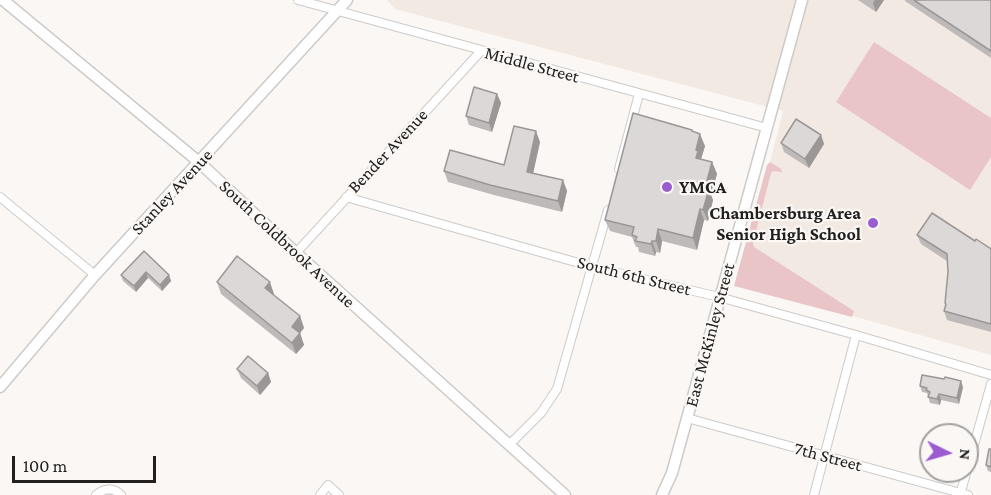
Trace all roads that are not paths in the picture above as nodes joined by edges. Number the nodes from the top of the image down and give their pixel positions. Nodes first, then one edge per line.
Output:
1 (3, 0) edge
2 (298, 0) edge
3 (348, 0) edge
4 (802, 0) edge
5 (338, 11) junction
6 (481, 51) junction
7 (639, 94) junction
8 (767, 128) junction
9 (199, 162) junction
10 (616, 180) edge
11 (0, 197) edge
12 (346, 197) junction
13 (610, 204) edge
14 (296, 253) junction
15 (593, 267) junction
16 (95, 275) junction
17 (719, 297) junction
18 (856, 335) junction
19 (991, 375) edge
20 (991, 384) edge
21 (0, 387) edge
22 (687, 418) junction
23 (509, 445) junction
24 (824, 456) junction
25 (963, 494) edge
26 (96, 495) edge
27 (121, 495) edge
28 (320, 495) edge
29 (339, 495) edge
30 (565, 495) edge
31 (662, 495) edge
32 (814, 495) edge

1 - 9 street, South Coldbrook Avenue
2 - 5 street, Middle Street
3 - 5 street, Stanley Avenue
4 - 8 street, East McKinley Street
5 - 6 street, Middle Street
5 - 9 street, Stanley Avenue
6 - 7 street, Middle Street
6 - 12 street, Bender Avenue
7 - 8 street, Middle Street
7 - 10 street
8 - 17 street, East McKinley Street
9 - 14 street, South Coldbrook Avenue
9 - 16 street, Stanley Avenue
11 - 16 street
12 - 14 street, Bender Avenue
12 - 15 street, South 6th Street
13 - 15 street
14 - 23 street, South Coldbrook Avenue
15 - 17 street, South 6th Street
15 - 23 street
16 - 21 street, Stanley Avenue
17 - 18 street, South 6th Street
17 - 22 street, East McKinley Street
18 - 19 street, South 6th Street
18 - 24 street
20 - 25 street
22 - 24 street, 7th Street
22 - 31 street, East McKinley Street
23 - 30 street, South Coldbrook Avenue
24 - 25 street, 7th Street
24 - 32 street
26 - 27 street
28 - 29 street

